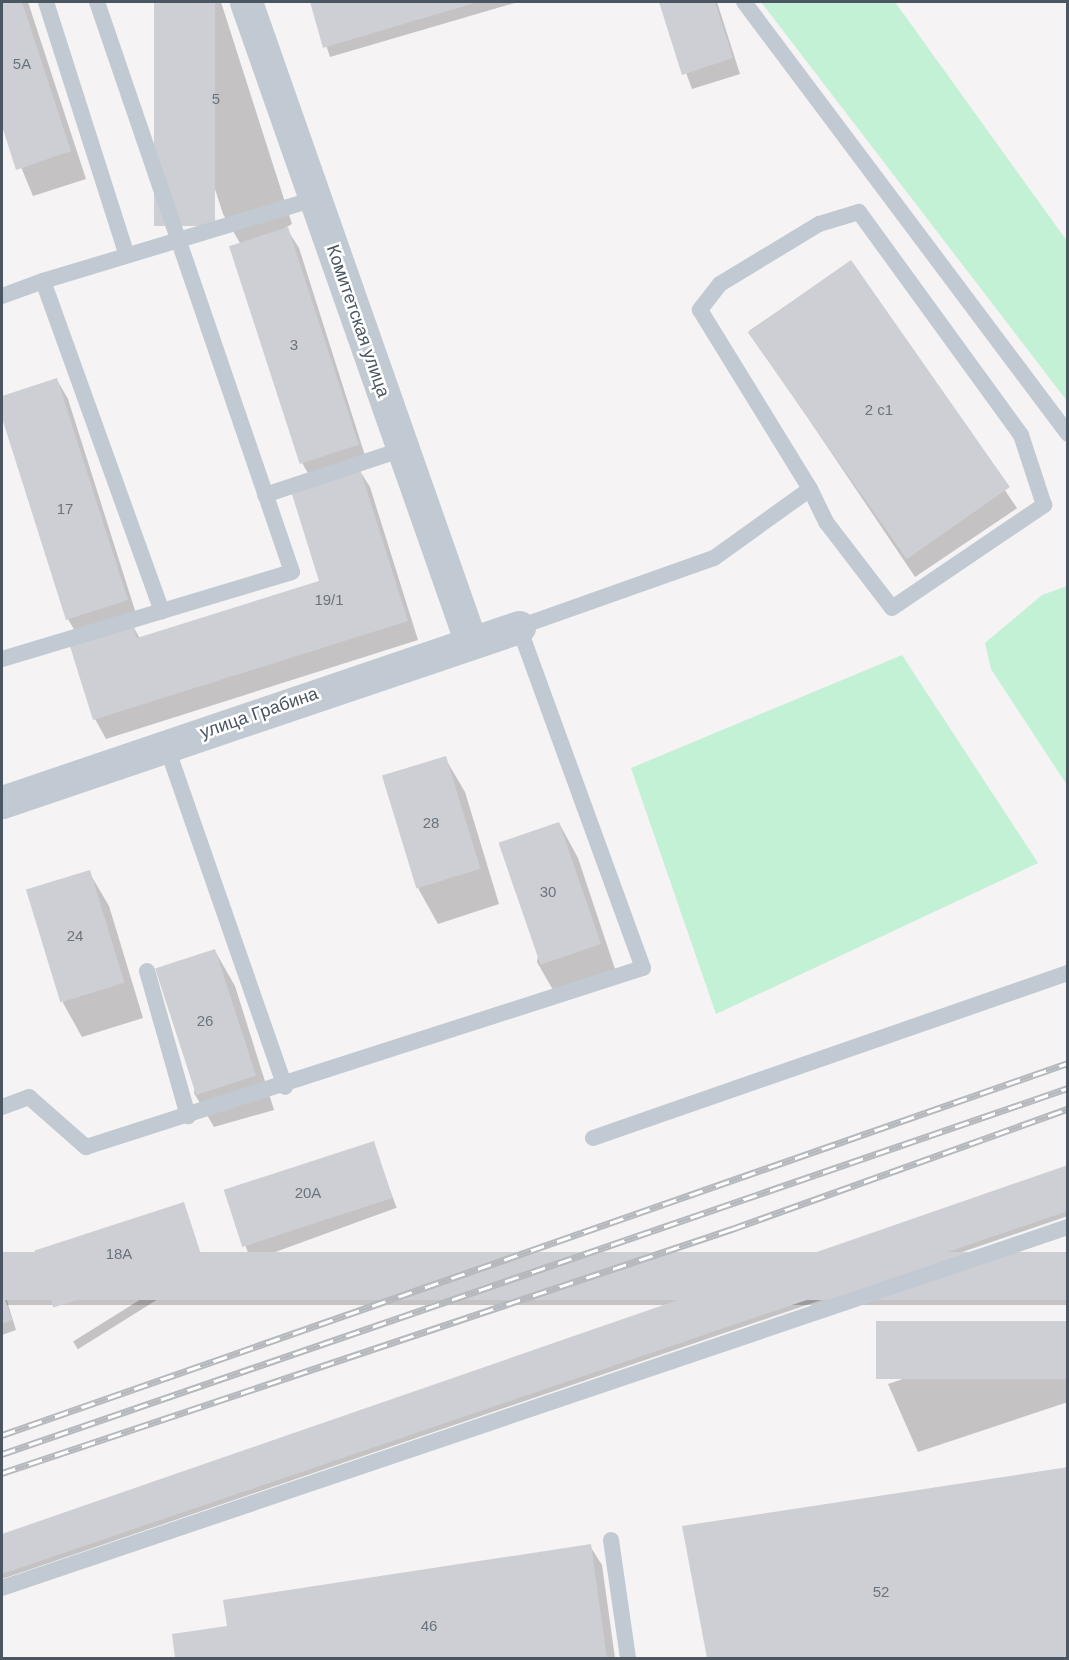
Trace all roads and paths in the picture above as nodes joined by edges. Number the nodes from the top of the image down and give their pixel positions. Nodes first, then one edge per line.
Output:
1 (46, 2) edge
2 (97, 2) edge
3 (246, 2) edge
4 (744, 2) edge
5 (314, 199) junction
6 (174, 239) junction
7 (126, 253) junction
8 (43, 282) junction
9 (2, 296) edge
10 (1068, 434) edge
11 (403, 449) junction
12 (810, 489) junction
13 (265, 495) junction
14 (162, 611) junction
15 (519, 627) junction
16 (470, 640) junction
17 (2, 659) edge
18 (166, 745) junction
19 (2, 802) edge
20 (147, 971) dead end
21 (1068, 973) edge
22 (285, 1086) junction
23 (2, 1107) edge
24 (188, 1116) junction
25 (593, 1138) dead end
26 (1068, 1227) edge
27 (611, 1540) dead end
28 (2, 1588) edge
29 (628, 1659) edge

1 - 7 lane
2 - 6 lane
3 - 5 street, Комитетская улица
4 - 10 lane
5 - 6 lane
5 - 11 street, Комитетская улица
6 - 7 lane
6 - 13 lane
7 - 8 lane
8 - 9 lane
8 - 14 lane
11 - 13 lane
11 - 16 street, Комитетская улица
12 - 12 lane
12 - 15 lane
13 - 14 lane
14 - 17 lane
15 - 16 street, улица Грабина
15 - 22 lane
16 - 18 street, улица Грабина
18 - 19 street, улица Грабина
18 - 22 lane
20 - 24 lane
21 - 25 lane
22 - 24 lane
23 - 24 lane
26 - 28 lane
27 - 29 lane

